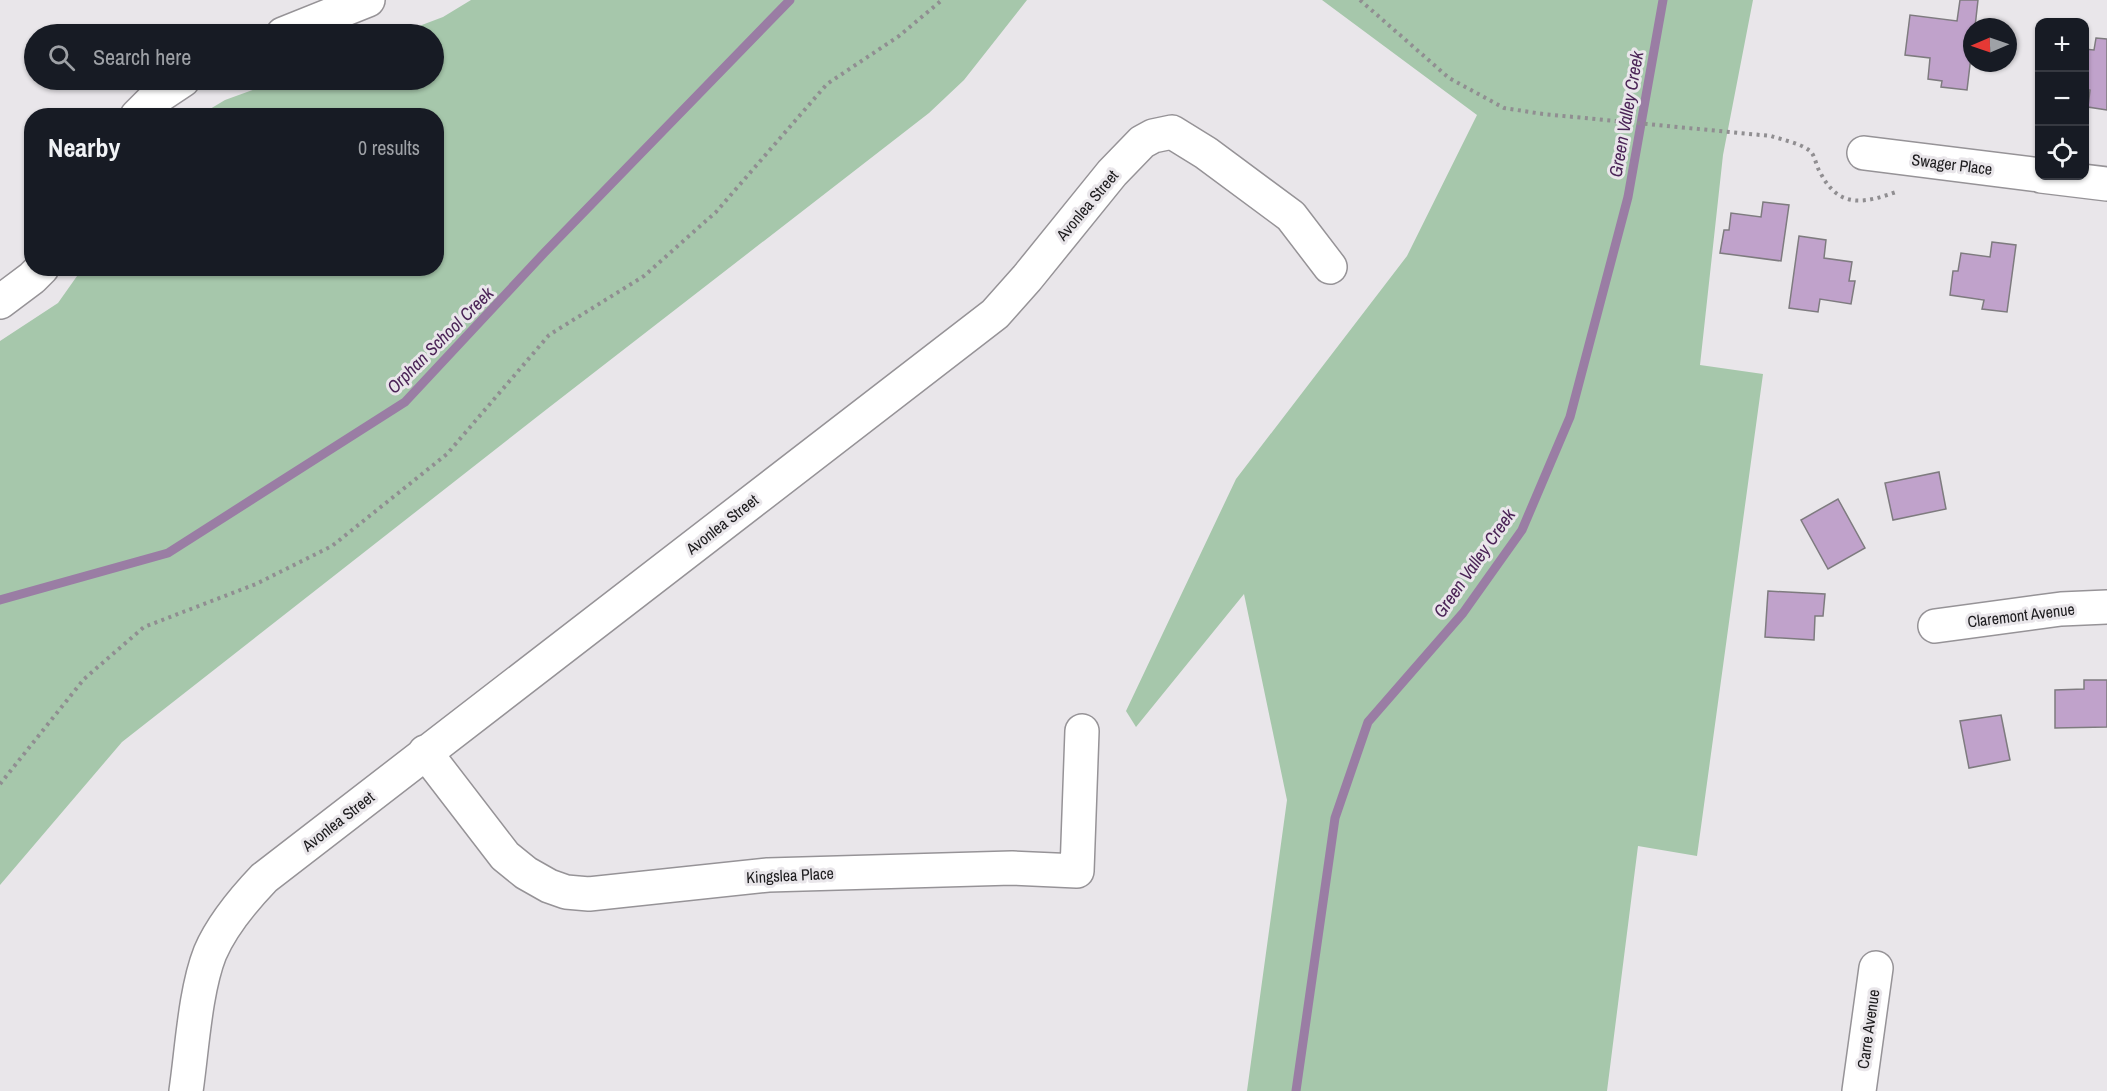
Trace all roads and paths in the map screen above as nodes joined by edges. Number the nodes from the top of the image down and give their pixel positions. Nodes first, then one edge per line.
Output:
1 (368, 0) edge
2 (942, 0) edge
3 (1360, 0) edge
4 (308, 24) edge
5 (168, 90) edge
6 (145, 108) edge
7 (1748, 133) dead end
8 (1864, 153) dead end
9 (2035, 174) edge
10 (2078, 180) edge
11 (2107, 184) edge
12 (1330, 267) dead end
13 (34, 276) edge
14 (0, 302) edge
15 (2107, 607) edge
16 (1935, 626) dead end
17 (1082, 731) dead end
18 (425, 752) junction
19 (0, 784) edge
20 (1876, 968) dead end
21 (186, 1091) edge
22 (1859, 1091) edge

1 - 4 street
2 - 19 path
3 - 7 path
5 - 6 street
8 - 9 street, Swager Place
10 - 11 street, Swager Place
12 - 18 street, Avonlea Street
13 - 14 street
15 - 16 street, Claremont Avenue
17 - 18 street, Kingslea Place
18 - 21 street, Avonlea Street
20 - 22 street, Carre Avenue

